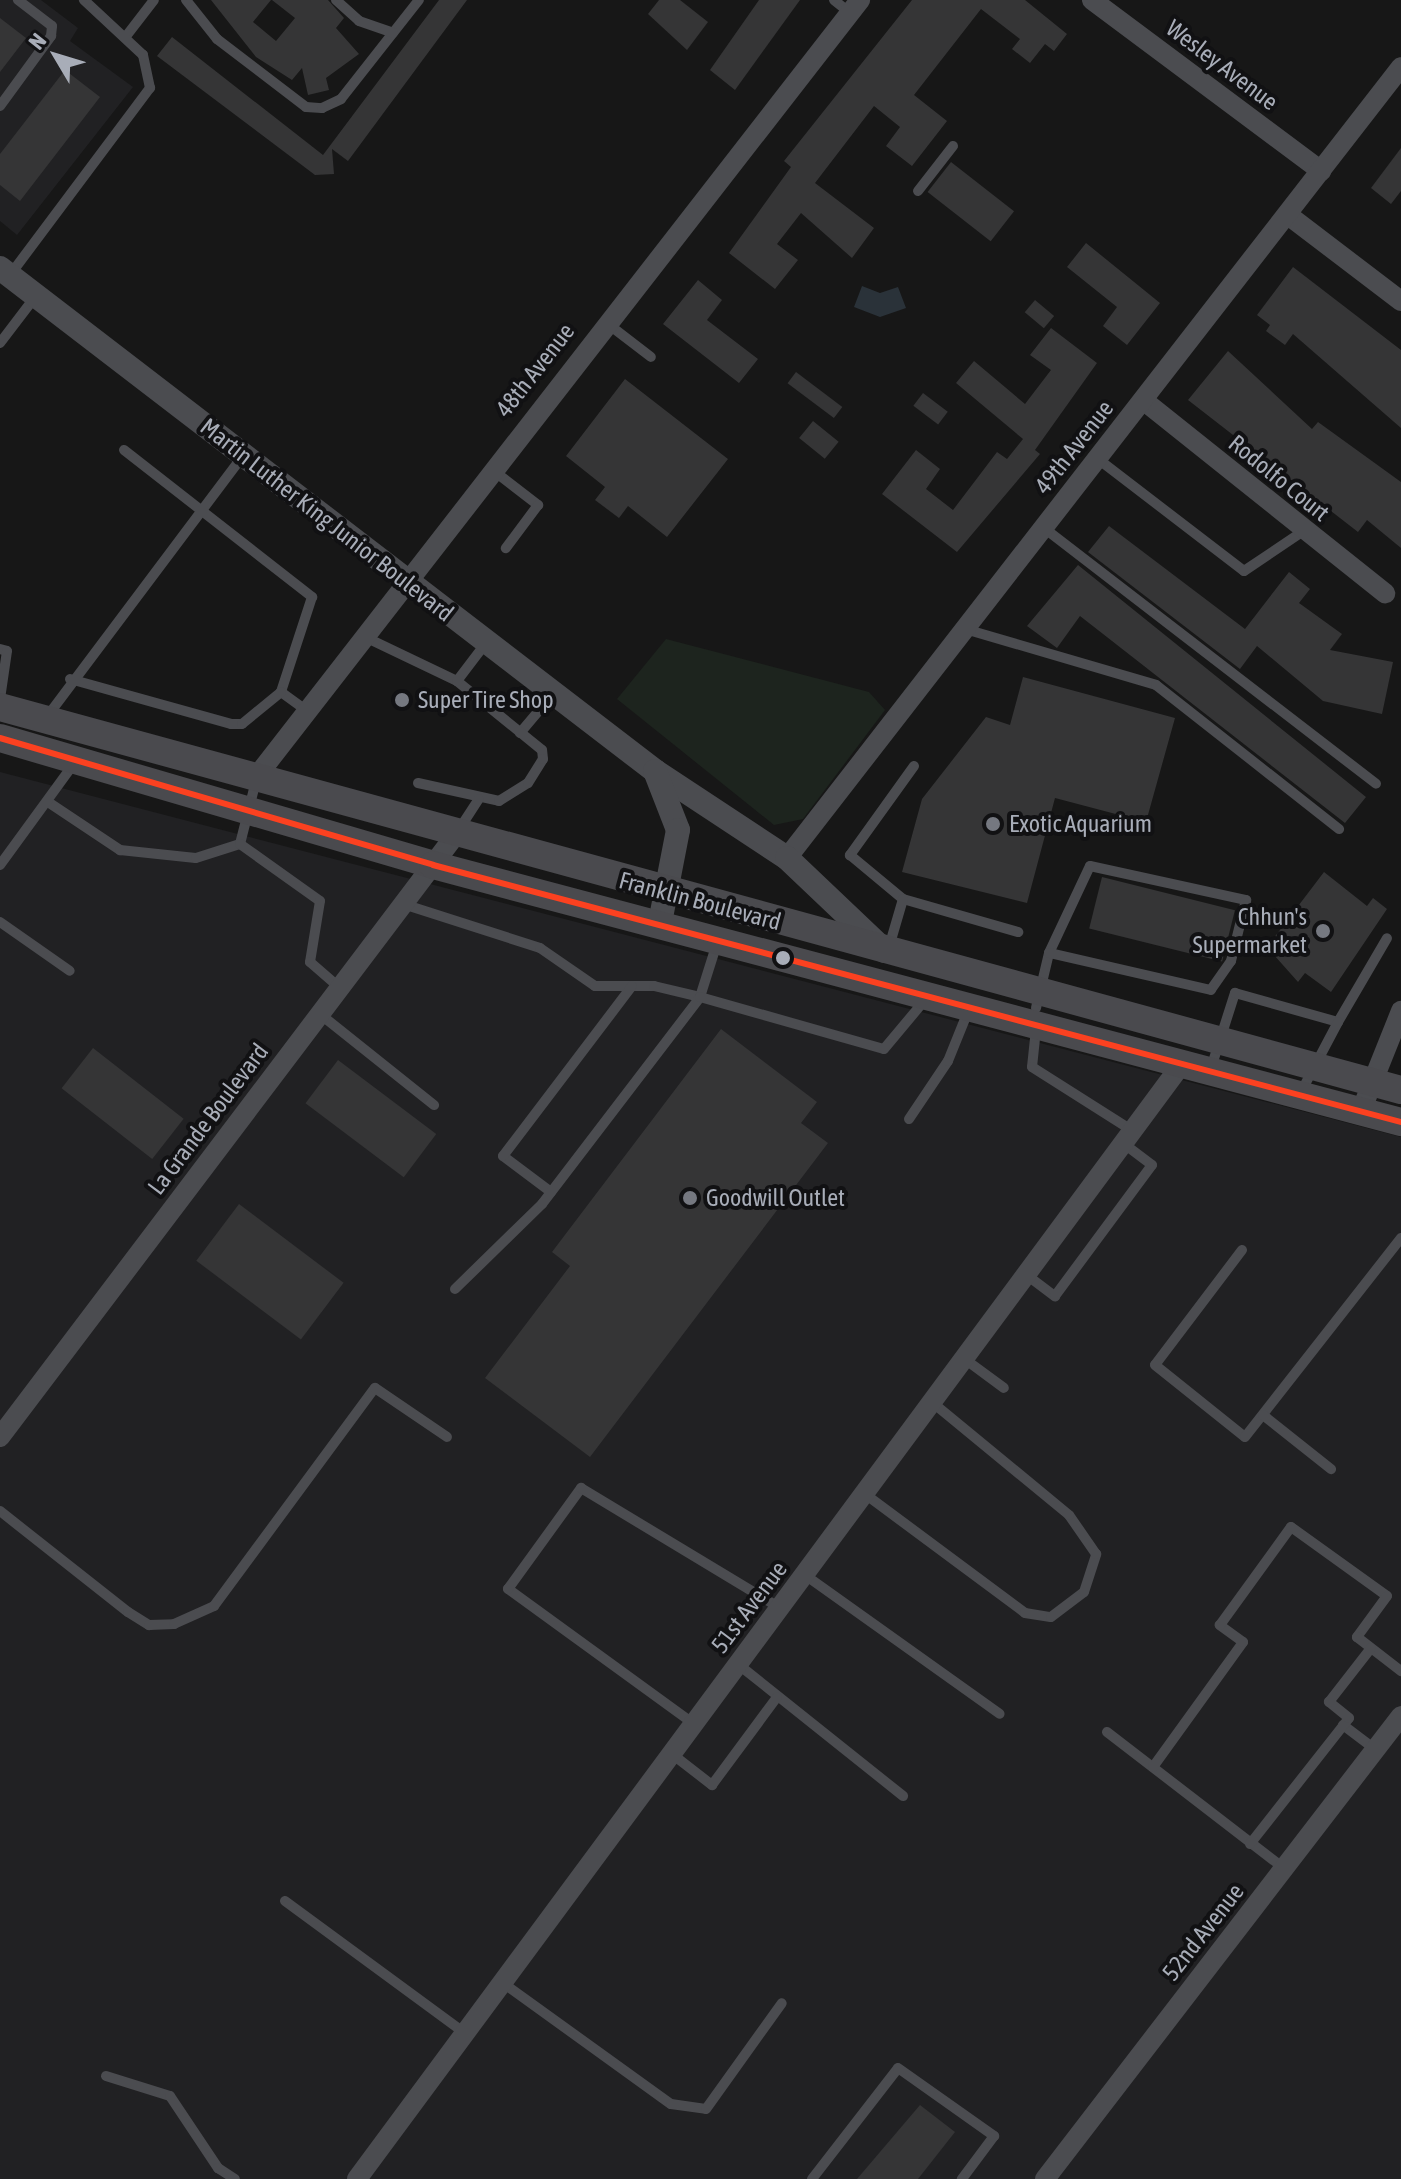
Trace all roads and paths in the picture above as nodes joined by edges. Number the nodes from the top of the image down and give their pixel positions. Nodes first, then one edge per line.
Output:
1 (18, 0) edge
2 (84, 0) edge
3 (154, 0) edge
4 (336, 0) edge
5 (419, 0) edge
6 (1092, 0) edge
7 (194, 2) edge
8 (848, 4) edge
9 (393, 33) junction
10 (127, 35) junction
11 (1401, 67) edge
12 (0, 106) edge
13 (953, 146) dead end
14 (1321, 171) junction
15 (918, 191) dead end
16 (1288, 215) junction
17 (5, 272) edge
18 (36, 295) junction
19 (1401, 301) edge
20 (606, 323) junction
21 (0, 343) edge
22 (651, 357) dead end
23 (1143, 400) junction
24 (124, 450) dead end
25 (243, 456) junction
26 (1098, 459) junction
27 (491, 468) junction
28 (200, 511) junction
29 (1044, 528) junction
30 (1302, 532) junction
31 (506, 548) dead end
32 (403, 580) junction
33 (1385, 593) dead end
34 (965, 629) junction
35 (361, 635) junction
36 (486, 643) junction
37 (0, 649) edge
38 (70, 679) junction
39 (457, 681) junction
40 (281, 692) junction
41 (553, 694) junction
42 (0, 699) edge
43 (0, 707) edge
44 (306, 710) junction
45 (45, 720) junction
46 (520, 733) junction
47 (0, 738) edge
48 (78, 757) junction
49 (914, 766) dead end
50 (655, 771) junction
51 (257, 776) junction
52 (418, 783) dead end
53 (1376, 784) dead end
54 (479, 799) junction
55 (48, 802) junction
56 (252, 809) junction
57 (1339, 829) dead end
58 (457, 833) junction
59 (240, 844) junction
60 (787, 858) junction
61 (0, 865) edge
62 (433, 865) junction
63 (668, 894) junction
64 (903, 899) junction
65 (403, 904) junction
66 (0, 922) edge
67 (660, 923) junction
68 (1018, 932) dead end
69 (1387, 938) dead end
70 (718, 939) junction
71 (887, 952) junction
72 (1049, 953) junction
73 (70, 971) dead end
74 (632, 986) junction
75 (340, 988) junction
76 (928, 996) junction
77 (700, 997) junction
78 (970, 1007) junction
79 (1037, 1010) junction
80 (1401, 1011) edge
81 (320, 1014) junction
82 (1338, 1022) junction
83 (1219, 1041) junction
84 (1181, 1065) junction
85 (1210, 1071) junction
86 (1304, 1081) junction
87 (1387, 1087) edge
88 (434, 1105) dead end
89 (1361, 1111) junction
90 (909, 1119) dead end
91 (1401, 1122) edge
92 (1130, 1139) junction
93 (551, 1192) junction
94 (1401, 1238) edge
95 (1242, 1250) dead end
96 (1028, 1276) junction
97 (455, 1289) dead end
98 (966, 1360) junction
99 (1004, 1388) dead end
100 (933, 1403) junction
101 (1263, 1415) junction
102 (0, 1437) edge
103 (447, 1437) dead end
104 (1331, 1469) dead end
105 (865, 1494) junction
106 (0, 1511) edge
107 (805, 1575) junction
108 (780, 1608) junction
109 (1371, 1648) junction
110 (739, 1665) junction
111 (1401, 1671) edge
112 (777, 1697) junction
113 (1000, 1714) dead end
114 (1401, 1716) edge
115 (694, 1724) junction
116 (1343, 1725) junction
117 (1107, 1732) dead end
118 (1376, 1750) junction
119 (672, 1754) junction
120 (1153, 1767) junction
121 (903, 1796) dead end
122 (1250, 1844) junction
123 (1285, 1869) junction
124 (285, 1901) dead end
125 (503, 1983) junction
126 (782, 2003) dead end
127 (465, 2033) junction
128 (106, 2076) dead end
129 (235, 2179) edge
130 (357, 2179) edge
131 (812, 2179) edge
132 (962, 2179) edge
133 (1045, 2179) edge

1 - 12 lane
2 - 10 lane
3 - 10 lane
4 - 9 lane
5 - 9 lane
6 - 14 street, Wesley Avenue
7 - 9 lane
8 - 20 street, 48th Avenue
10 - 17 lane
11 - 14 street, 49th Avenue
13 - 15 lane
14 - 16 street, 49th Avenue
16 - 19 street
16 - 23 street, 49th Avenue
17 - 18 street, Martin Luther King Junior Boulevard
18 - 21 lane
18 - 25 street, Martin Luther King Junior Boulevard
20 - 22 lane
20 - 27 street, 48th Avenue
23 - 26 street, 49th Avenue
23 - 30 street, Rodolfo Court
24 - 28 lane
25 - 28 lane
25 - 32 street, Martin Luther King Junior Boulevard
26 - 29 street, 49th Avenue
26 - 30 lane
27 - 31 lane
27 - 32 street, 48th Avenue
28 - 38 lane
28 - 40 lane
29 - 34 street, 49th Avenue
29 - 53 lane
30 - 33 street, Rodolfo Court
32 - 35 street, 48th Avenue
32 - 36 street, Martin Luther King Junior Boulevard
34 - 57 lane
34 - 60 street, 49th Avenue
35 - 39 lane
35 - 44 street, 48th Avenue
36 - 39 lane
36 - 41 street, Martin Luther King Junior Boulevard
37 - 42 lane
38 - 40 lane
38 - 45 lane
39 - 46 lane
40 - 44 lane
41 - 46 lane
41 - 50 street, Martin Luther King Junior Boulevard
43 - 45 main road, Franklin Boulevard
44 - 51 street, 48th Avenue
45 - 51 main road, Franklin Boulevard
46 - 54 lane
47 - 48 main road, Franklin Boulevard
48 - 55 lane
48 - 56 main road, Franklin Boulevard
49 - 64 lane
50 - 60 street, Martin Luther King Junior Boulevard
50 - 63 street
51 - 56 lane
51 - 58 main road, Franklin Boulevard
52 - 54 lane
54 - 58 lane
55 - 59 lane
55 - 61 lane
56 - 59 lane
56 - 62 main road, Franklin Boulevard
58 - 62 street, La Grande Boulevard
58 - 63 main road, Franklin Boulevard
59 - 75 lane
60 - 71 street, Martin Luther King Junior Boulevard
62 - 65 street, La Grande Boulevard
62 - 67 main road, Franklin Boulevard
63 - 67 street
63 - 71 main road, Franklin Boulevard
64 - 68 lane
64 - 71 lane
65 - 74 lane
65 - 75 street, La Grande Boulevard
66 - 73 lane
67 - 70 main road, Franklin Boulevard
69 - 82 lane
70 - 76 main road, Franklin Boulevard
70 - 77 lane
71 - 79 main road, Franklin Boulevard
72 - 72 lane
72 - 79 lane
74 - 77 lane
74 - 93 lane
75 - 81 street, La Grande Boulevard
76 - 77 lane
76 - 78 main road, Franklin Boulevard
76 - 79 main road
77 - 93 lane
78 - 79 main road, Franklin Boulevard
78 - 90 lane
79 - 83 main road, Franklin Boulevard
79 - 84 main road, Franklin Boulevard
79 - 92 lane
80 - 87 street
81 - 88 lane
81 - 102 street, La Grande Boulevard
82 - 83 lane
82 - 86 lane
83 - 85 lane
83 - 86 main road, Franklin Boulevard
84 - 85 main road, Franklin Boulevard
84 - 92 street, 51st Avenue
85 - 86 main road, Franklin Boulevard
86 - 87 main road, Franklin Boulevard
86 - 89 main road, Franklin Boulevard
87 - 89 street
89 - 91 main road, Franklin Boulevard
92 - 96 street, 51st Avenue
92 - 96 lane
93 - 97 lane
94 - 101 lane
95 - 101 lane
96 - 98 street, 51st Avenue
98 - 99 lane
98 - 100 street, 51st Avenue
100 - 105 street, 51st Avenue
100 - 105 lane
101 - 104 lane
103 - 106 lane
105 - 107 street, 51st Avenue
107 - 108 street, 51st Avenue
107 - 113 lane
108 - 110 street, 51st Avenue
108 - 115 lane
109 - 111 lane
109 - 116 lane
109 - 120 lane
110 - 112 lane
110 - 115 street, 51st Avenue
112 - 119 lane
112 - 121 lane
114 - 118 street, 52nd Avenue
115 - 119 street, 51st Avenue
116 - 118 lane
116 - 122 lane
117 - 120 lane
118 - 123 street, 52nd Avenue
119 - 125 street, 51st Avenue
120 - 122 lane
122 - 123 lane
123 - 133 street, 52nd Avenue
124 - 127 lane
125 - 126 lane
125 - 127 street, 51st Avenue
127 - 130 street, 51st Avenue
128 - 129 lane
131 - 132 lane

